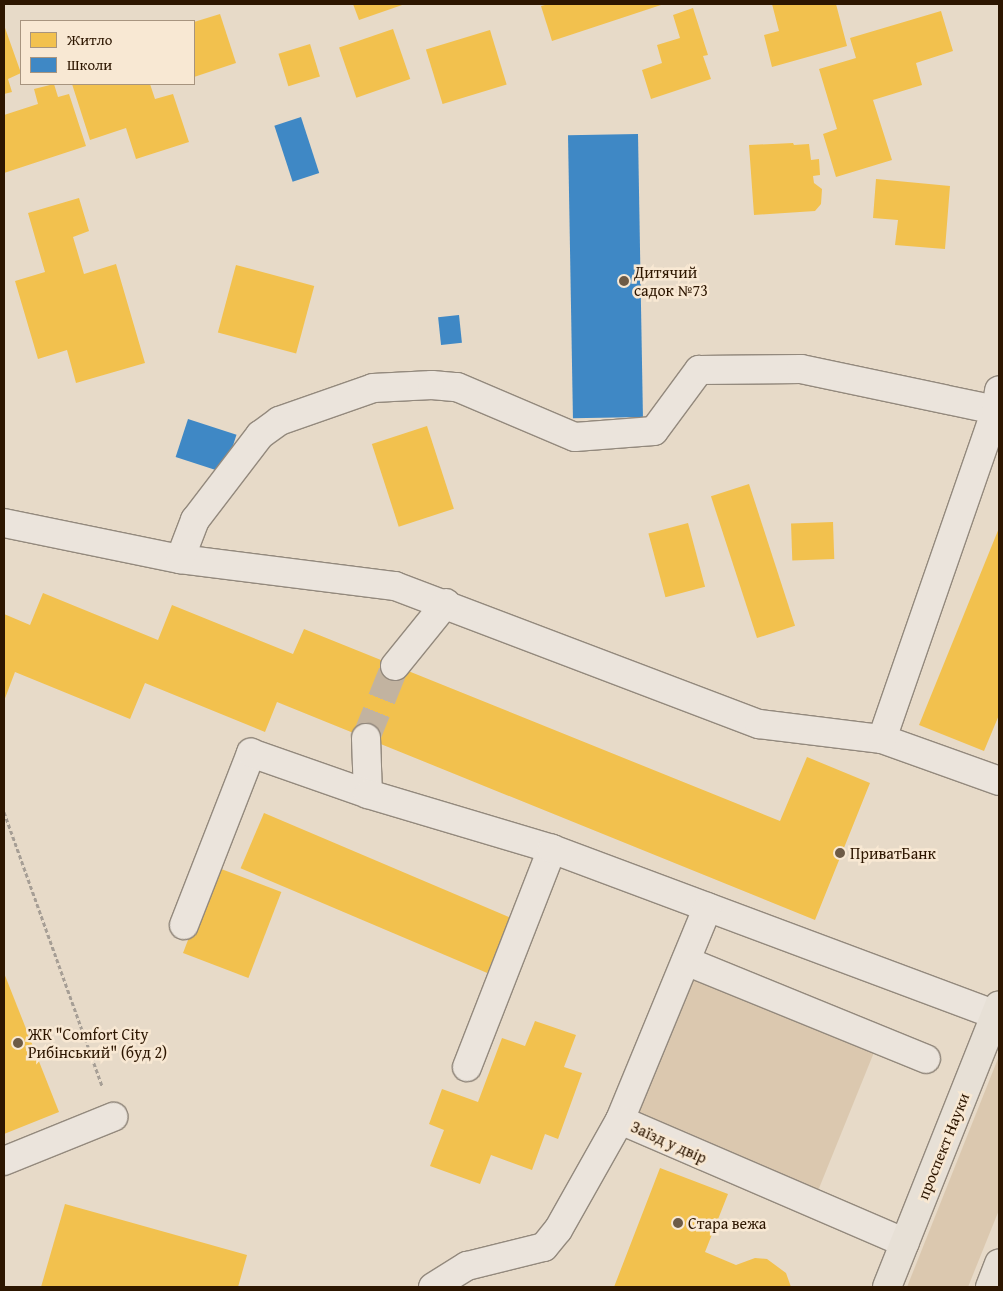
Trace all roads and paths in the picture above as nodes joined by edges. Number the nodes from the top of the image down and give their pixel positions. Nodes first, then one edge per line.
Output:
1 (998, 400) edge
2 (4, 523) edge
3 (180, 559) junction
4 (446, 603) junction
5 (395, 666) tunnel mouth
6 (366, 738) tunnel mouth
7 (882, 739) junction
8 (999, 781) edge
9 (368, 794) junction
10 (4, 812) edge
11 (552, 849) junction
12 (708, 907) junction
13 (184, 925) dead end
14 (686, 961) junction
15 (997, 1010) edge
16 (926, 1059) dead end
17 (467, 1067) dead end
18 (113, 1117) joint
19 (620, 1120) junction
20 (4, 1161) edge
21 (905, 1243) junction
22 (999, 1264) edge
23 (435, 1286) edge
24 (887, 1287) edge
25 (990, 1287) edge

1 - 3 street
1 - 7 street
2 - 3 street
3 - 4 street
4 - 5 street
4 - 7 street
6 - 9 street
7 - 8 street
9 - 11 street
9 - 13 street
10 - 18 path
11 - 12 street
11 - 17 street
12 - 14 street
12 - 15 street
14 - 16 street
14 - 19 street
15 - 21 main road, проспект Науки
18 - 20 street
19 - 21 street, Заїзд у двір
19 - 23 street, Заїзд у двір
21 - 24 main road, проспект Науки
22 - 25 main road

